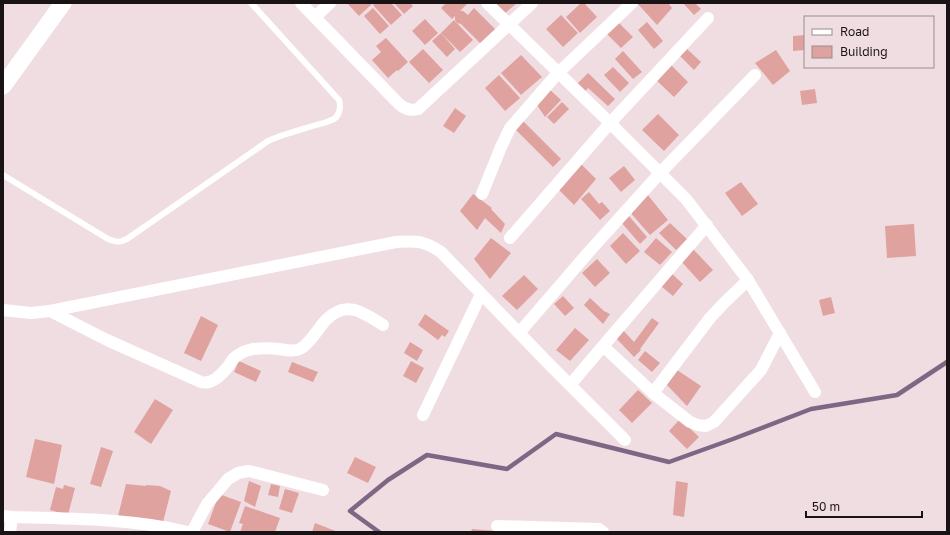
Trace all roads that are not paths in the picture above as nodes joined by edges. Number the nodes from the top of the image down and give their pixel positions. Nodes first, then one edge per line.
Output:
1 (63, 3) edge
2 (251, 3) edge
3 (300, 3) edge
4 (330, 3) edge
5 (487, 3) edge
6 (532, 3) edge
7 (632, 3) edge
8 (315, 17) junction
9 (708, 18) dead end
10 (509, 25) junction
11 (558, 73) junction
12 (755, 75) dead end
13 (3, 86) edge
14 (610, 123) junction
15 (660, 173) junction
16 (3, 175) edge
17 (482, 194) dead end
18 (707, 226) junction
19 (510, 238) dead end
20 (748, 280) junction
21 (481, 294) junction
22 (3, 310) edge
23 (50, 311) junction
24 (383, 324) dead end
25 (519, 333) junction
26 (780, 333) junction
27 (603, 346) junction
28 (570, 385) junction
29 (815, 392) dead end
30 (653, 393) junction
31 (423, 416) dead end
32 (625, 440) dead end
33 (323, 490) dead end
34 (8, 517) edge
35 (497, 526) dead end
36 (116, 527) edge
37 (10, 532) edge
38 (188, 532) edge
39 (192, 532) edge
40 (603, 532) edge

1 - 13 main road
2 - 16 lane
3 - 8 street
4 - 8 street
5 - 10 street
6 - 10 street
7 - 11 street
8 - 10 street
9 - 14 street
10 - 11 street
11 - 14 street
11 - 17 street
12 - 15 street
14 - 15 street
14 - 19 street
15 - 18 street
15 - 25 street
18 - 20 street
18 - 27 street
20 - 26 street
20 - 30 street
21 - 23 street
21 - 25 street
21 - 31 street
22 - 23 street
23 - 24 street
25 - 28 street
26 - 29 street
26 - 30 street
27 - 28 street
27 - 30 street
28 - 32 street
33 - 39 street
34 - 36 street
34 - 37 street
35 - 40 street
36 - 38 street

